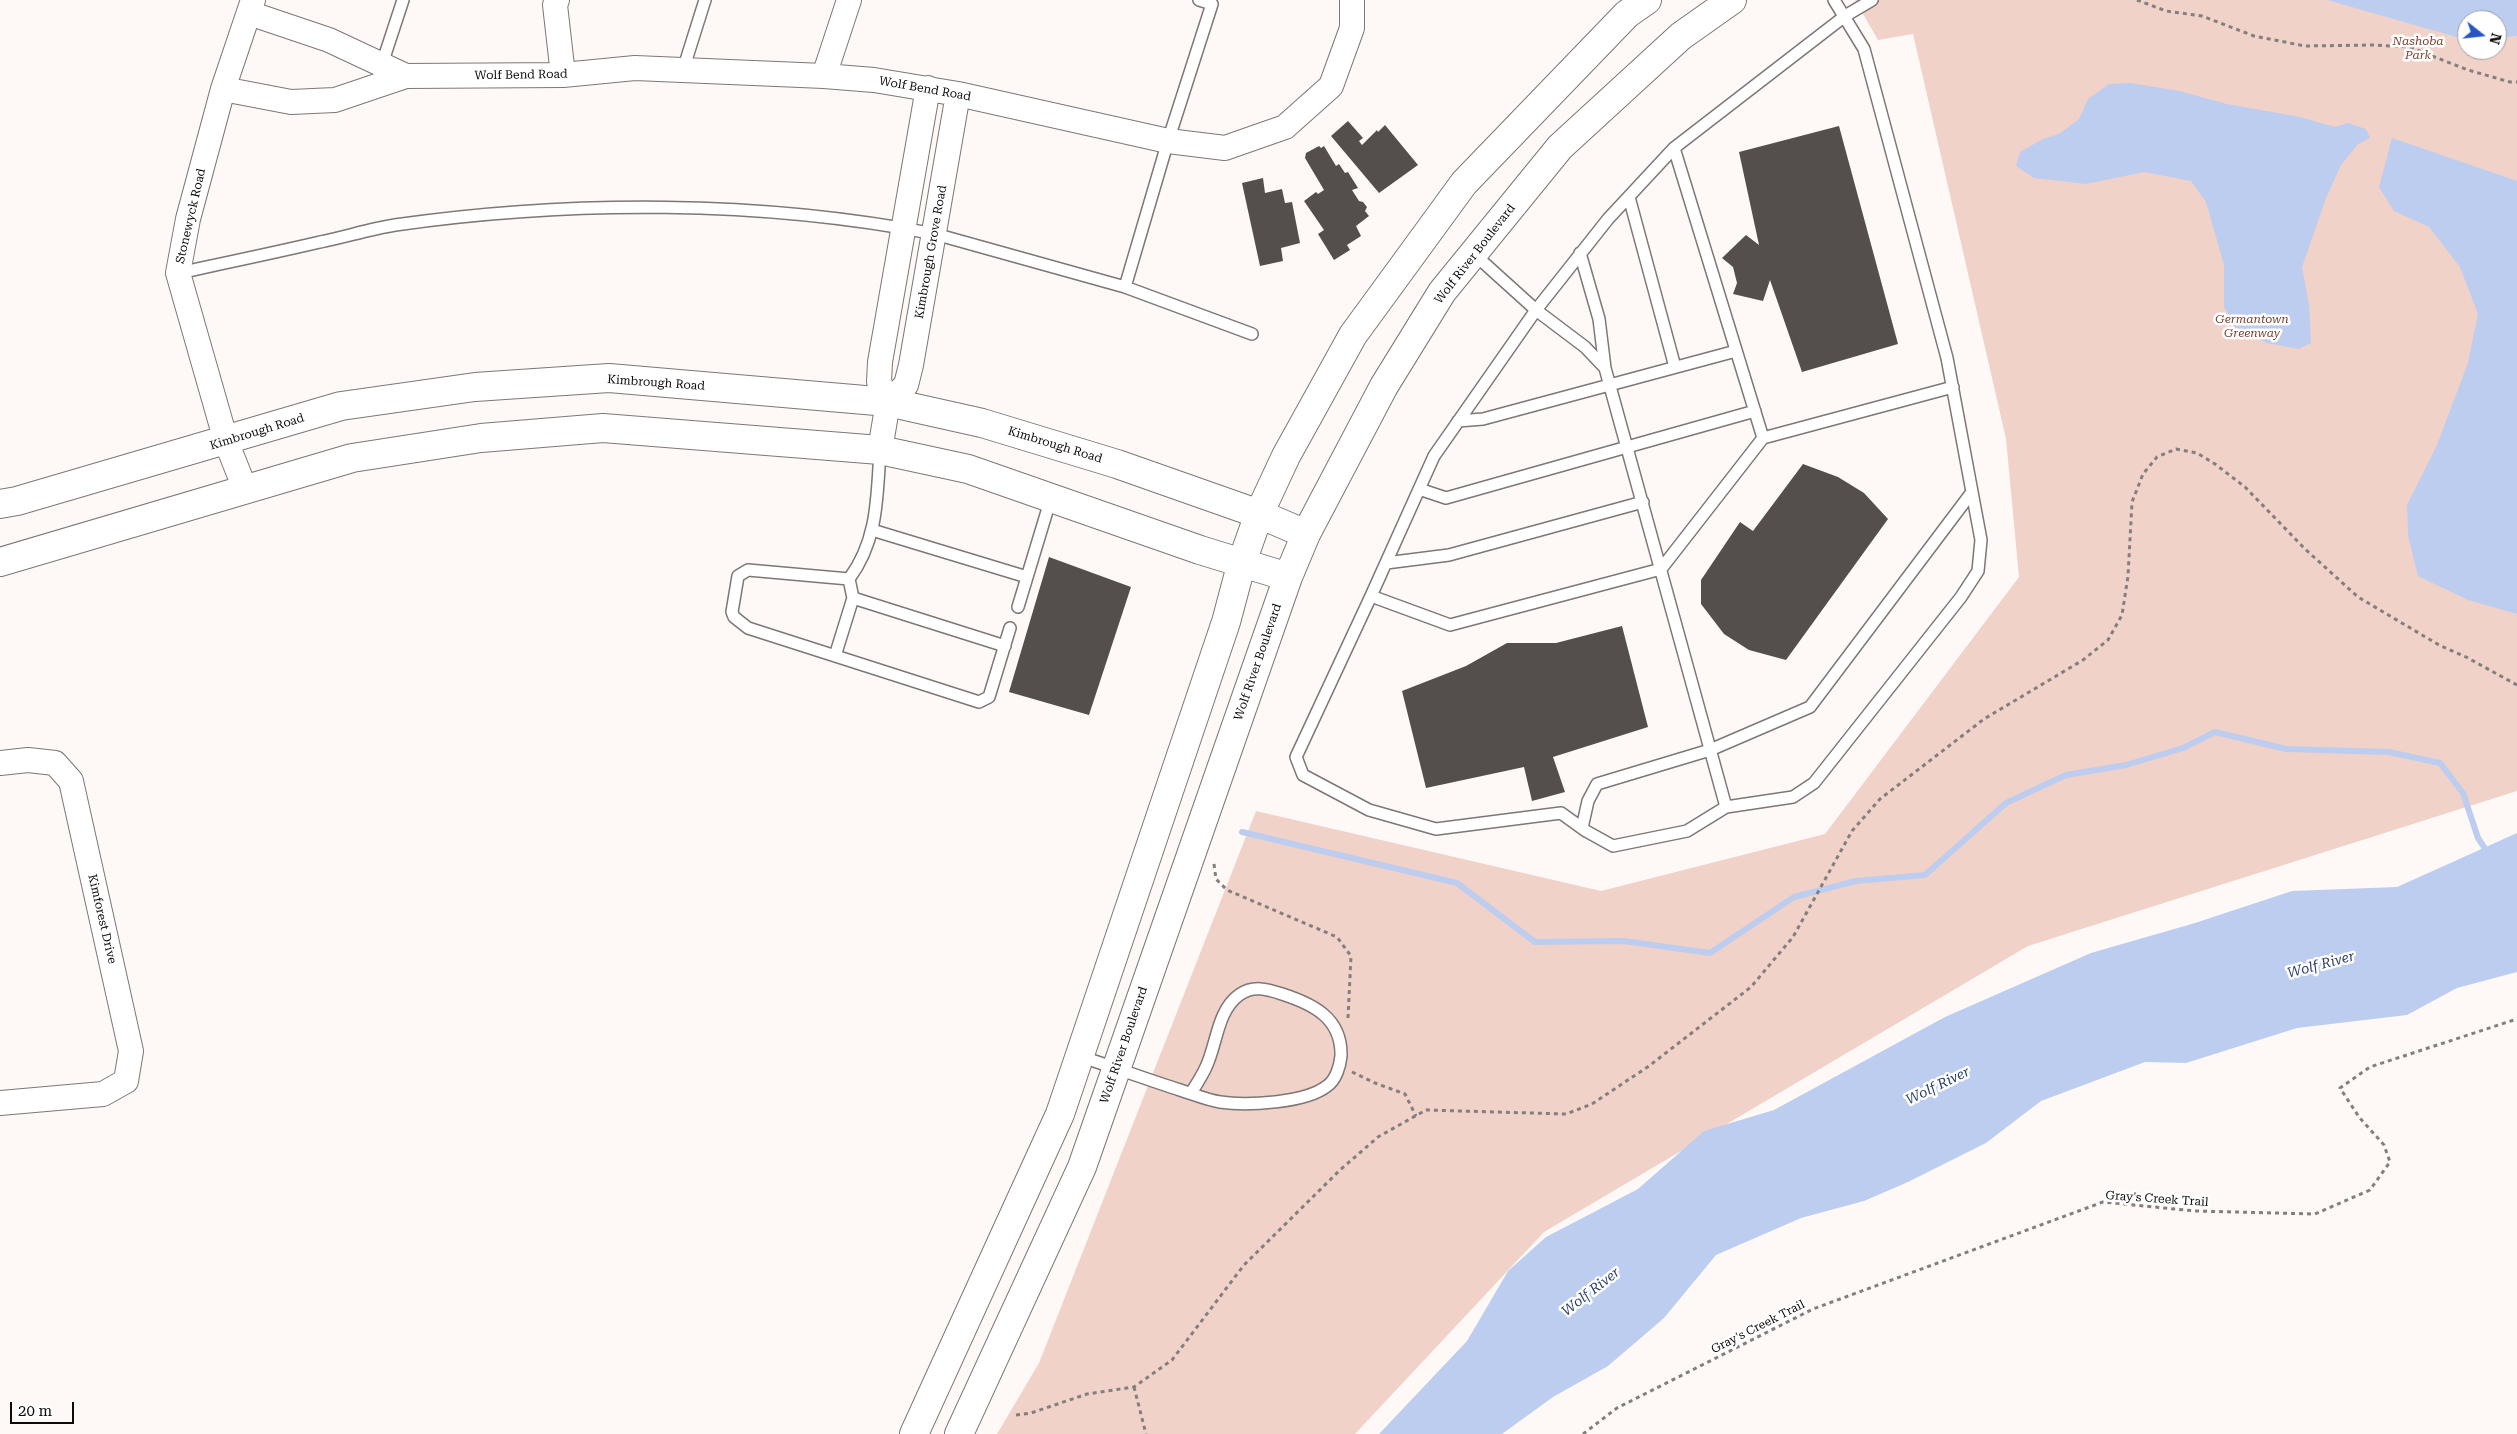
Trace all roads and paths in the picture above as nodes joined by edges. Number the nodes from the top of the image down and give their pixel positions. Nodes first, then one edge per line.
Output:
1 (403, 0) edge
2 (557, 0) edge
3 (704, 0) edge
4 (850, 0) edge
5 (1199, 0) edge
6 (1352, 0) edge
7 (1647, 0) edge
8 (1732, 0) edge
9 (1834, 0) edge
10 (1872, 0) edge
11 (2137, 0) edge
12 (251, 6) edge
13 (1845, 16) junction
14 (382, 65) junction
15 (683, 70) junction
16 (563, 75) junction
17 (406, 76) junction
18 (824, 76) junction
19 (2517, 82) edge
20 (374, 88) junction
21 (928, 88) junction
22 (224, 90) junction
23 (958, 94) junction
24 (1168, 141) junction
25 (1674, 148) junction
26 (1629, 197) junction
27 (904, 228) junction
28 (935, 234) junction
29 (1474, 254) junction
30 (1580, 254) junction
31 (178, 274) junction
32 (1125, 287) junction
33 (1536, 310) junction
34 (1252, 334) dead end
35 (1736, 351) junction
36 (1675, 366) junction
37 (1605, 368) junction
38 (1609, 384) junction
39 (1953, 387) junction
40 (888, 402) junction
41 (1755, 411) junction
42 (1458, 421) junction
43 (1763, 438) junction
44 (226, 441) junction
45 (1628, 448) junction
46 (880, 450) junction
47 (245, 489) junction
48 (1419, 489) junction
49 (1972, 492) junction
50 (1051, 498) junction
51 (1643, 502) junction
52 (0, 504) edge
53 (1259, 514) junction
54 (872, 530) junction
55 (1306, 534) junction
56 (0, 562) edge
57 (1242, 562) junction
58 (1386, 563) junction
59 (1661, 569) junction
60 (1027, 577) junction
61 (1288, 577) junction
62 (849, 579) junction
63 (1371, 596) junction
64 (853, 598) junction
65 (1018, 607) dead end
66 (1010, 628) dead end
67 (1005, 646) junction
68 (835, 656) junction
69 (2517, 685) edge
70 (1710, 750) junction
71 (0, 763) edge
72 (1726, 807) junction
73 (1582, 828) junction
74 (1214, 864) dead end
75 (2517, 1019) edge
76 (1348, 1022) dead end
77 (1079, 1056) junction
78 (1116, 1068) junction
79 (1345, 1069) dead end
80 (1191, 1093) junction
81 (0, 1103) edge
82 (1416, 1116) junction
83 (1134, 1387) junction
84 (1016, 1415) dead end
85 (914, 1434) edge
86 (959, 1434) edge
87 (1146, 1434) edge
88 (1583, 1434) edge

1 - 14 lane
2 - 16 street
3 - 15 lane
4 - 18 street
5 - 24 lane
6 - 24 street, Wolf Bend Road
7 - 53 main road
8 - 29 main road, Wolf River Boulevard
9 - 13 lane
10 - 13 lane
11 - 19 path
12 - 14 street, Wolf Bend Road
12 - 22 street, Stonewyck Road
13 - 25 lane
13 - 39 lane
14 - 17 street, Wolf Bend Road
14 - 20 lane
15 - 16 street, Wolf Bend Road
15 - 18 street, Wolf Bend Road
16 - 17 street, Wolf Bend Road
17 - 20 street, Wolf Bend Road
18 - 21 street, Wolf Bend Road
20 - 22 street, Wolf Bend Road
21 - 23 street, Wolf Bend Road
21 - 27 street
22 - 31 street, Stonewyck Road
23 - 24 street, Wolf Bend Road
23 - 28 street, Kimbrough Grove Road
24 - 32 lane
25 - 26 lane
25 - 35 lane
26 - 30 lane
26 - 36 lane
27 - 28 lane
27 - 31 lane
27 - 40 street
28 - 32 lane
28 - 40 street, Kimbrough Grove Road
29 - 33 lane
29 - 55 main road, Wolf River Boulevard
30 - 33 lane
30 - 37 lane
31 - 44 street, Stonewyck Road
32 - 34 lane
33 - 37 lane
33 - 42 lane
35 - 36 lane
35 - 41 lane
36 - 38 lane
37 - 38 lane
38 - 42 lane
38 - 45 lane
39 - 43 lane
39 - 49 lane
40 - 44 main road, Kimbrough Road
40 - 46 street
40 - 53 main road, Kimbrough Road
41 - 43 lane
41 - 45 lane
42 - 48 lane
43 - 59 lane
44 - 47 street, Stonewyck Road
44 - 52 main road, Kimbrough Road
45 - 48 lane
45 - 51 lane
46 - 47 main road
46 - 50 main road
46 - 54 lane
47 - 56 main road
48 - 58 lane
49 - 70 lane
49 - 72 lane
50 - 57 main road
50 - 60 lane
51 - 58 lane
51 - 59 lane
53 - 55 main road, Kimbrough Road
53 - 57 main road
54 - 60 lane
54 - 62 lane
55 - 61 main road, Wolf River Boulevard
57 - 61 main road
57 - 77 main road
58 - 63 lane
59 - 63 lane
59 - 70 lane
60 - 65 lane
61 - 78 main road, Wolf River Boulevard
62 - 64 lane
62 - 68 lane
63 - 73 lane
64 - 67 lane
64 - 68 lane
66 - 67 lane
67 - 68 lane
69 - 82 path
70 - 72 lane
70 - 73 lane
71 - 81 street, Kimforest Drive
72 - 73 lane
74 - 76 path
75 - 88 path, Gray's Creek Trail
77 - 78 lane
77 - 85 main road
78 - 80 lane
78 - 86 main road, Wolf River Boulevard
79 - 82 path
80 - 80 lane
82 - 83 path
83 - 84 path
83 - 87 path

